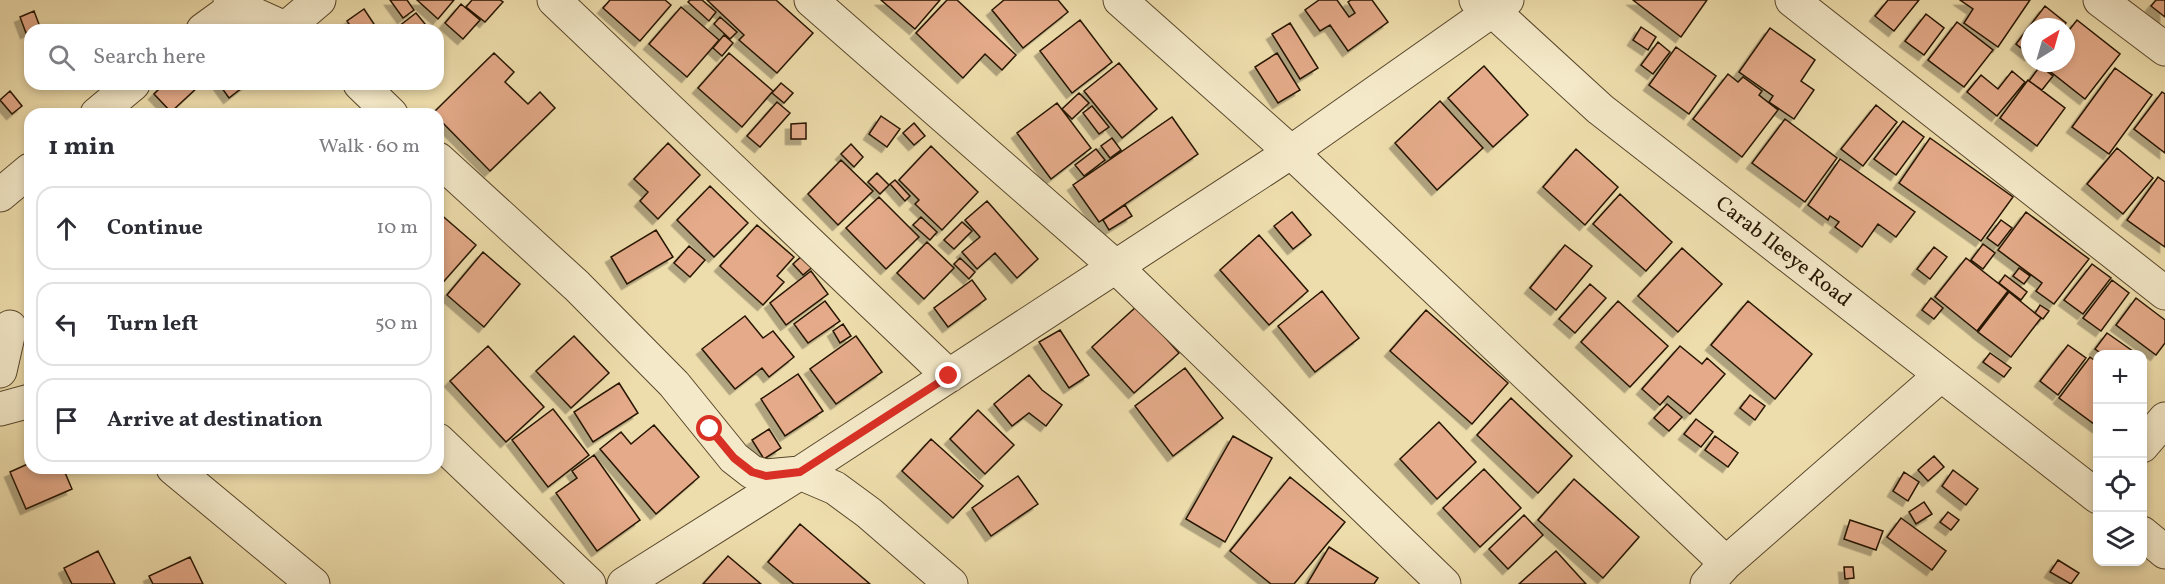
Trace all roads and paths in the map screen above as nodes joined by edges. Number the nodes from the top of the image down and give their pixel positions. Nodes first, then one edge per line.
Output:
1 (319, 0) edge
2 (554, 0) edge
3 (810, 0) edge
4 (1120, 0) edge
5 (1792, 0) edge
6 (2100, 0) edge
7 (233, 3) edge
8 (1491, 3) edge
9 (210, 24) edge
10 (277, 24) edge
11 (293, 24) edge
12 (2165, 49) edge
13 (126, 90) edge
14 (366, 90) edge
15 (105, 108) edge
16 (385, 108) edge
17 (1291, 152) junction
18 (444, 164) edge
19 (24, 175) edge
20 (0, 195) edge
21 (1116, 267) junction
22 (2165, 293) edge
23 (13, 330) edge
24 (0, 371) edge
25 (1941, 375) junction
26 (949, 376) junction
27 (24, 402) edge
28 (0, 408) edge
29 (2165, 419) edge
30 (2147, 440) edge
31 (444, 446) edge
32 (800, 472) junction
33 (180, 474) edge
34 (2093, 494) edge
35 (2147, 537) edge
36 (2165, 552) edge
37 (1716, 574) edge
38 (643, 580) edge
39 (313, 584) edge
40 (589, 584) edge
41 (951, 584) edge
42 (1444, 584) edge

1 - 11 street
2 - 26 street
3 - 21 street
4 - 17 street
5 - 22 street
6 - 12 street
7 - 9 street
7 - 10 street
8 - 17 street
8 - 25 street, Carab Ileeye Road
13 - 15 street
14 - 16 street
17 - 21 street
17 - 37 street
18 - 32 street
19 - 20 street
21 - 26 street
21 - 42 street
23 - 24 street
25 - 34 street, Carab Ileeye Road
25 - 37 street
26 - 32 street
27 - 28 street
29 - 30 street
31 - 40 street
32 - 38 street
32 - 41 street
33 - 39 street
35 - 36 street

